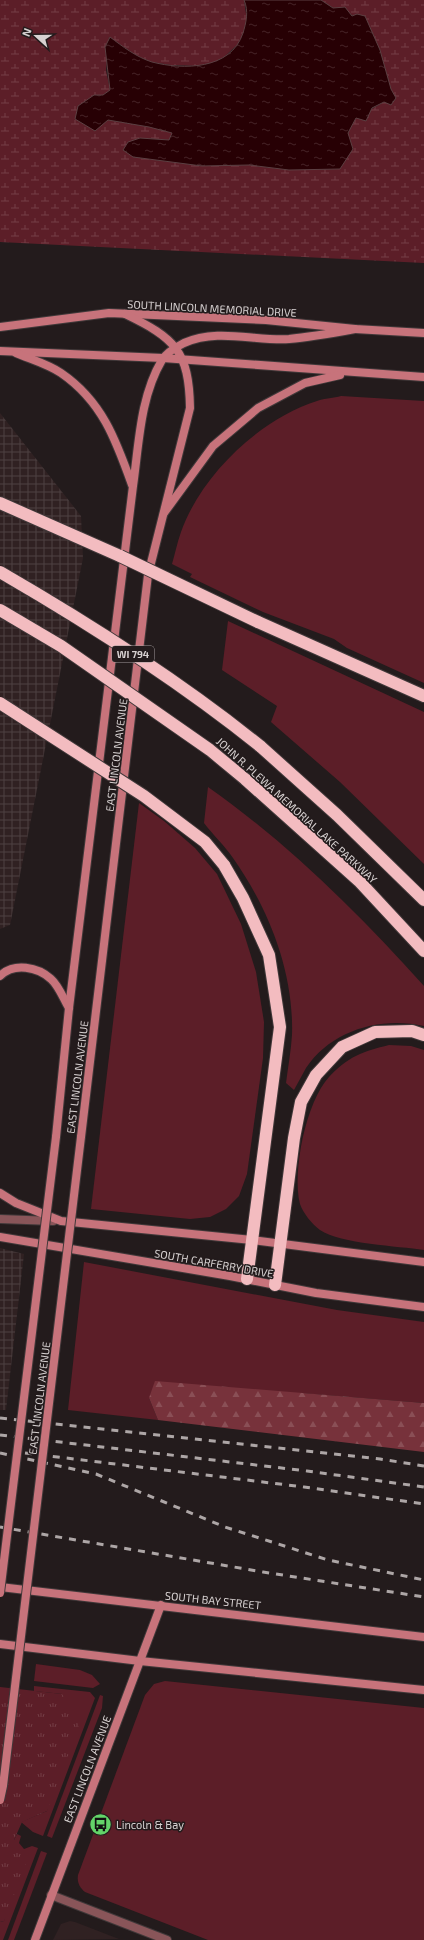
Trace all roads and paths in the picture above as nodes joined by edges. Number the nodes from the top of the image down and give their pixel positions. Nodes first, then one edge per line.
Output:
1 (125, 314) junction
2 (0, 327) edge
3 (355, 330) junction
4 (424, 333) edge
5 (176, 347) junction
6 (0, 350) edge
7 (11, 351) junction
8 (163, 358) junction
9 (182, 360) junction
10 (348, 373) junction
11 (424, 377) edge
12 (132, 486) junction
13 (0, 502) edge
14 (161, 516) junction
15 (0, 572) edge
16 (0, 610) edge
17 (424, 696) edge
18 (0, 703) edge
19 (424, 900) edge
20 (424, 951) edge
21 (0, 976) edge
22 (69, 1008) junction
23 (424, 1035) edge
24 (0, 1192) edge
25 (0, 1219) edge
26 (61, 1221) junction
27 (0, 1237) edge
28 (252, 1240) junction
29 (281, 1244) junction
30 (424, 1262) edge
31 (247, 1279) junction
32 (275, 1285) junction
33 (424, 1307) edge
34 (0, 1587) edge
35 (0, 1593) edge
36 (160, 1605) junction
37 (424, 1637) edge
38 (0, 1644) edge
39 (140, 1661) junction
40 (424, 1690) edge
41 (0, 1800) edge
42 (52, 1895) junction
43 (35, 1940) edge
44 (167, 1940) edge

1 - 2 main road, SOUTH LINCOLN MEMORIAL DRIVE
1 - 3 main road, SOUTH LINCOLN MEMORIAL DRIVE
1 - 5 main road
3 - 4 main road, SOUTH LINCOLN MEMORIAL DRIVE
3 - 5 main road
5 - 8 main road
5 - 9 main road, EAST LINCOLN AVENUE
6 - 7 main road
7 - 8 main road
7 - 12 main road
8 - 9 main road
8 - 12 main road, EAST LINCOLN AVENUE
9 - 10 main road
9 - 14 main road, EAST LINCOLN AVENUE
10 - 11 main road
10 - 14 main road
12 - 22 main road, EAST LINCOLN AVENUE
13 - 17 highway, bridge
14 - 41 main road, EAST LINCOLN AVENUE, bridge
15 - 19 highway, JOHN R. PLEWA MEMORIAL LAKE PARKWAY / WI 794, bridge
16 - 20 highway, JOHN R. PLEWA MEMORIAL LAKE PARKWAY / WI 794, bridge
18 - 28 highway, bridge
21 - 22 main road
22 - 35 main road, EAST LINCOLN AVENUE, bridge
23 - 29 highway
24 - 26 main road
25 - 26 street, SOUTH CARFERRY DRIVE
26 - 28 main road, SOUTH CARFERRY DRIVE
27 - 31 main road, SOUTH CARFERRY DRIVE
28 - 29 main road, SOUTH CARFERRY DRIVE
28 - 31 highway
29 - 30 main road, SOUTH CARFERRY DRIVE
29 - 32 highway
31 - 32 main road, SOUTH CARFERRY DRIVE
32 - 33 main road, SOUTH CARFERRY DRIVE
34 - 36 main road, SOUTH BAY STREET
36 - 37 main road, SOUTH BAY STREET
36 - 39 main road, EAST LINCOLN AVENUE
38 - 39 main road
39 - 40 main road
39 - 42 main road, EAST LINCOLN AVENUE
42 - 43 main road, EAST LINCOLN AVENUE
42 - 44 street

